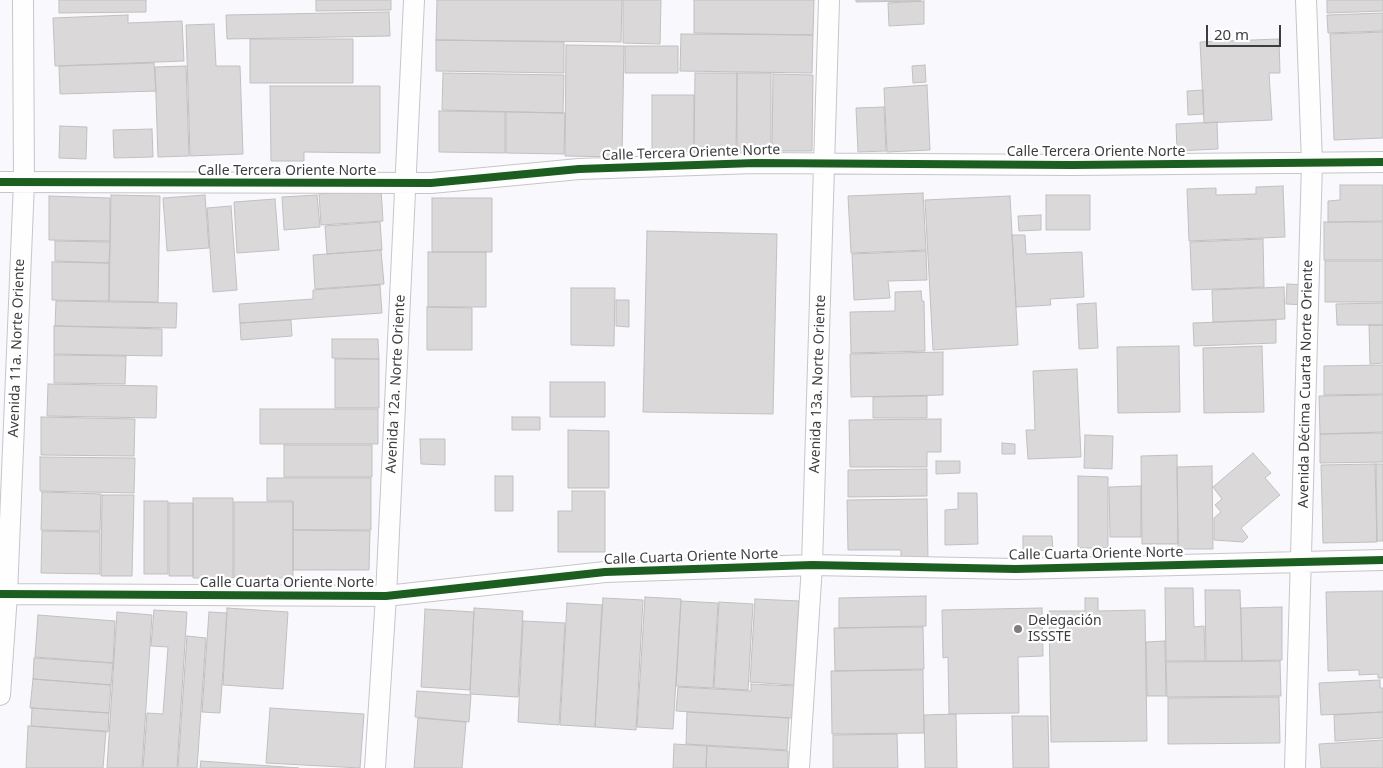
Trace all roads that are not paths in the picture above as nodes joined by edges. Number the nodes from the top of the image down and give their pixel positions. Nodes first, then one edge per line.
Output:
1 (23, 0) edge
2 (414, 0) edge
3 (830, 0) edge
4 (1306, 0) edge
5 (1383, 162) edge
6 (826, 163) junction
7 (1312, 163) junction
8 (0, 182) edge
9 (24, 182) junction
10 (406, 184) junction
11 (1383, 560) edge
12 (1302, 561) junction
13 (812, 565) junction
14 (3, 594) edge
15 (386, 596) junction
16 (0, 695) edge
17 (375, 768) edge
18 (799, 768) edge
19 (1295, 768) edge

1 - 9 street, Avenida 11a. Norte Oriente
2 - 10 street, Avenida 12a. Norte Oriente
3 - 6 street, Avenida 13a. Norte Oriente
4 - 7 street, Avenida Décima Cuarta Norte Oriente
5 - 7 street, Calle Tercera Oriente Norte
6 - 7 street, Calle Tercera Oriente Norte
6 - 10 street, Calle Tercera Oriente Norte
6 - 13 street, Avenida 13a. Norte Oriente
7 - 12 street, Avenida Décima Cuarta Norte Oriente
8 - 9 street, Calle Tercera Oriente Norte
9 - 10 street, Calle Tercera Oriente Norte
9 - 14 street, Avenida 11a. Norte Oriente
10 - 15 street, Avenida 12a. Norte Oriente
11 - 12 street, Calle Cuarta Oriente Norte
12 - 13 street, Calle Cuarta Oriente Norte
12 - 19 street, Avenida Décima Cuarta Norte Oriente
13 - 15 street, Calle Cuarta Oriente Norte
13 - 18 street, Avenida 13a. Norte Oriente
14 - 15 street, Calle Cuarta Oriente Norte
14 - 16 street, Avenida 11a. Norte Oriente
15 - 17 street, Avenida 12a. Norte Oriente

